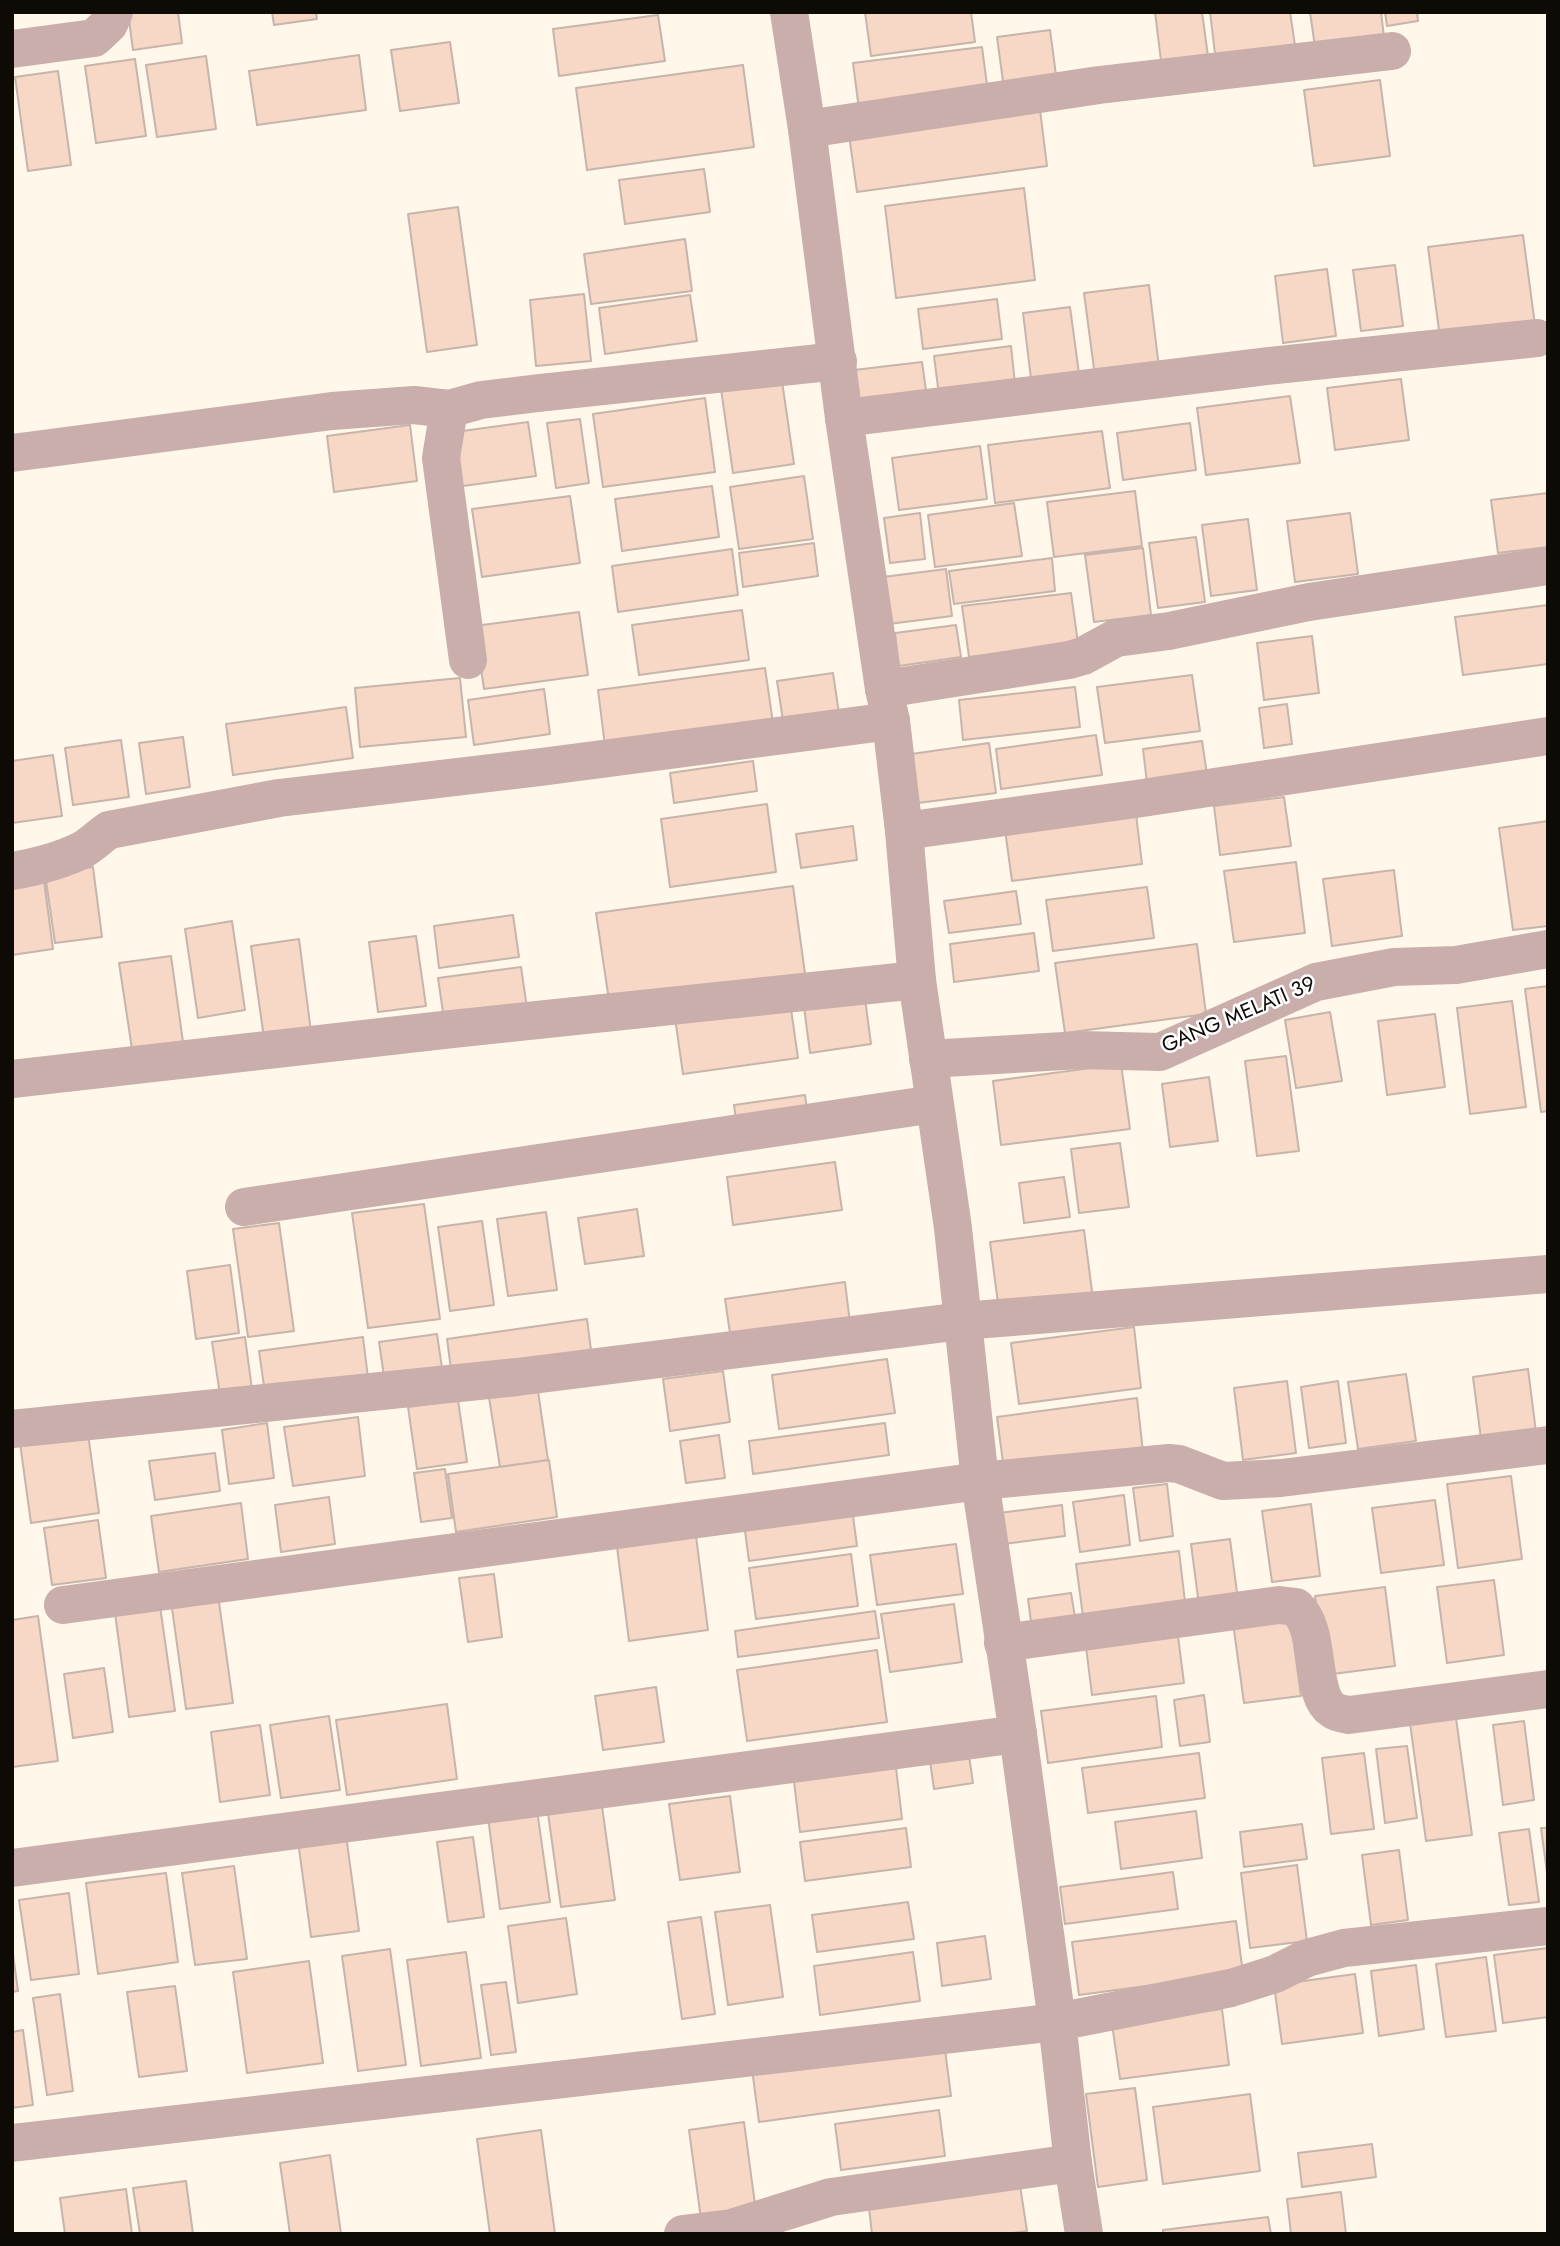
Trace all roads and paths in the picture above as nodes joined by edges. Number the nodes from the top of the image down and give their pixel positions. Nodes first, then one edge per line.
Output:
1 (114, 12) edge
2 (789, 12) edge
3 (12, 49) edge
4 (1392, 51) dead end
5 (807, 129) junction
6 (1537, 338) dead end
7 (838, 361) junction
8 (449, 409) junction
9 (844, 418) junction
10 (12, 453) edge
11 (1548, 566) edge
12 (468, 660) dead end
13 (887, 705) junction
14 (1548, 736) edge
15 (904, 831) junction
16 (12, 871) edge
17 (1548, 949) edge
18 (917, 980) junction
19 (928, 1059) junction
20 (12, 1079) edge
21 (934, 1104) junction
22 (244, 1207) dead end
23 (1548, 1275) edge
24 (962, 1321) junction
25 (12, 1429) edge
26 (1548, 1445) edge
27 (980, 1481) junction
28 (63, 1605) dead end
29 (1003, 1643) junction
30 (1548, 1689) edge
31 (1018, 1734) junction
32 (12, 1868) edge
33 (1548, 1926) edge
34 (1057, 2022) junction
35 (12, 2143) edge
36 (1073, 2163) junction
37 (683, 2234) edge
38 (1084, 2234) edge

1 - 3 street
2 - 5 street
4 - 5 street
5 - 7 street
6 - 9 street
7 - 8 street
7 - 9 street
8 - 10 street
8 - 12 street
9 - 13 street
11 - 13 street
13 - 15 street
13 - 16 street
14 - 15 street
15 - 18 street
17 - 19 street, GANG MELATI 39
18 - 19 street
18 - 20 street
19 - 21 street
21 - 22 street
21 - 24 street
23 - 24 street
24 - 25 street
24 - 27 street
26 - 27 street
27 - 28 street
27 - 29 street
29 - 30 street
29 - 31 street
31 - 32 street
31 - 34 street
33 - 34 street
34 - 35 street
34 - 36 street
36 - 37 street
36 - 38 street

